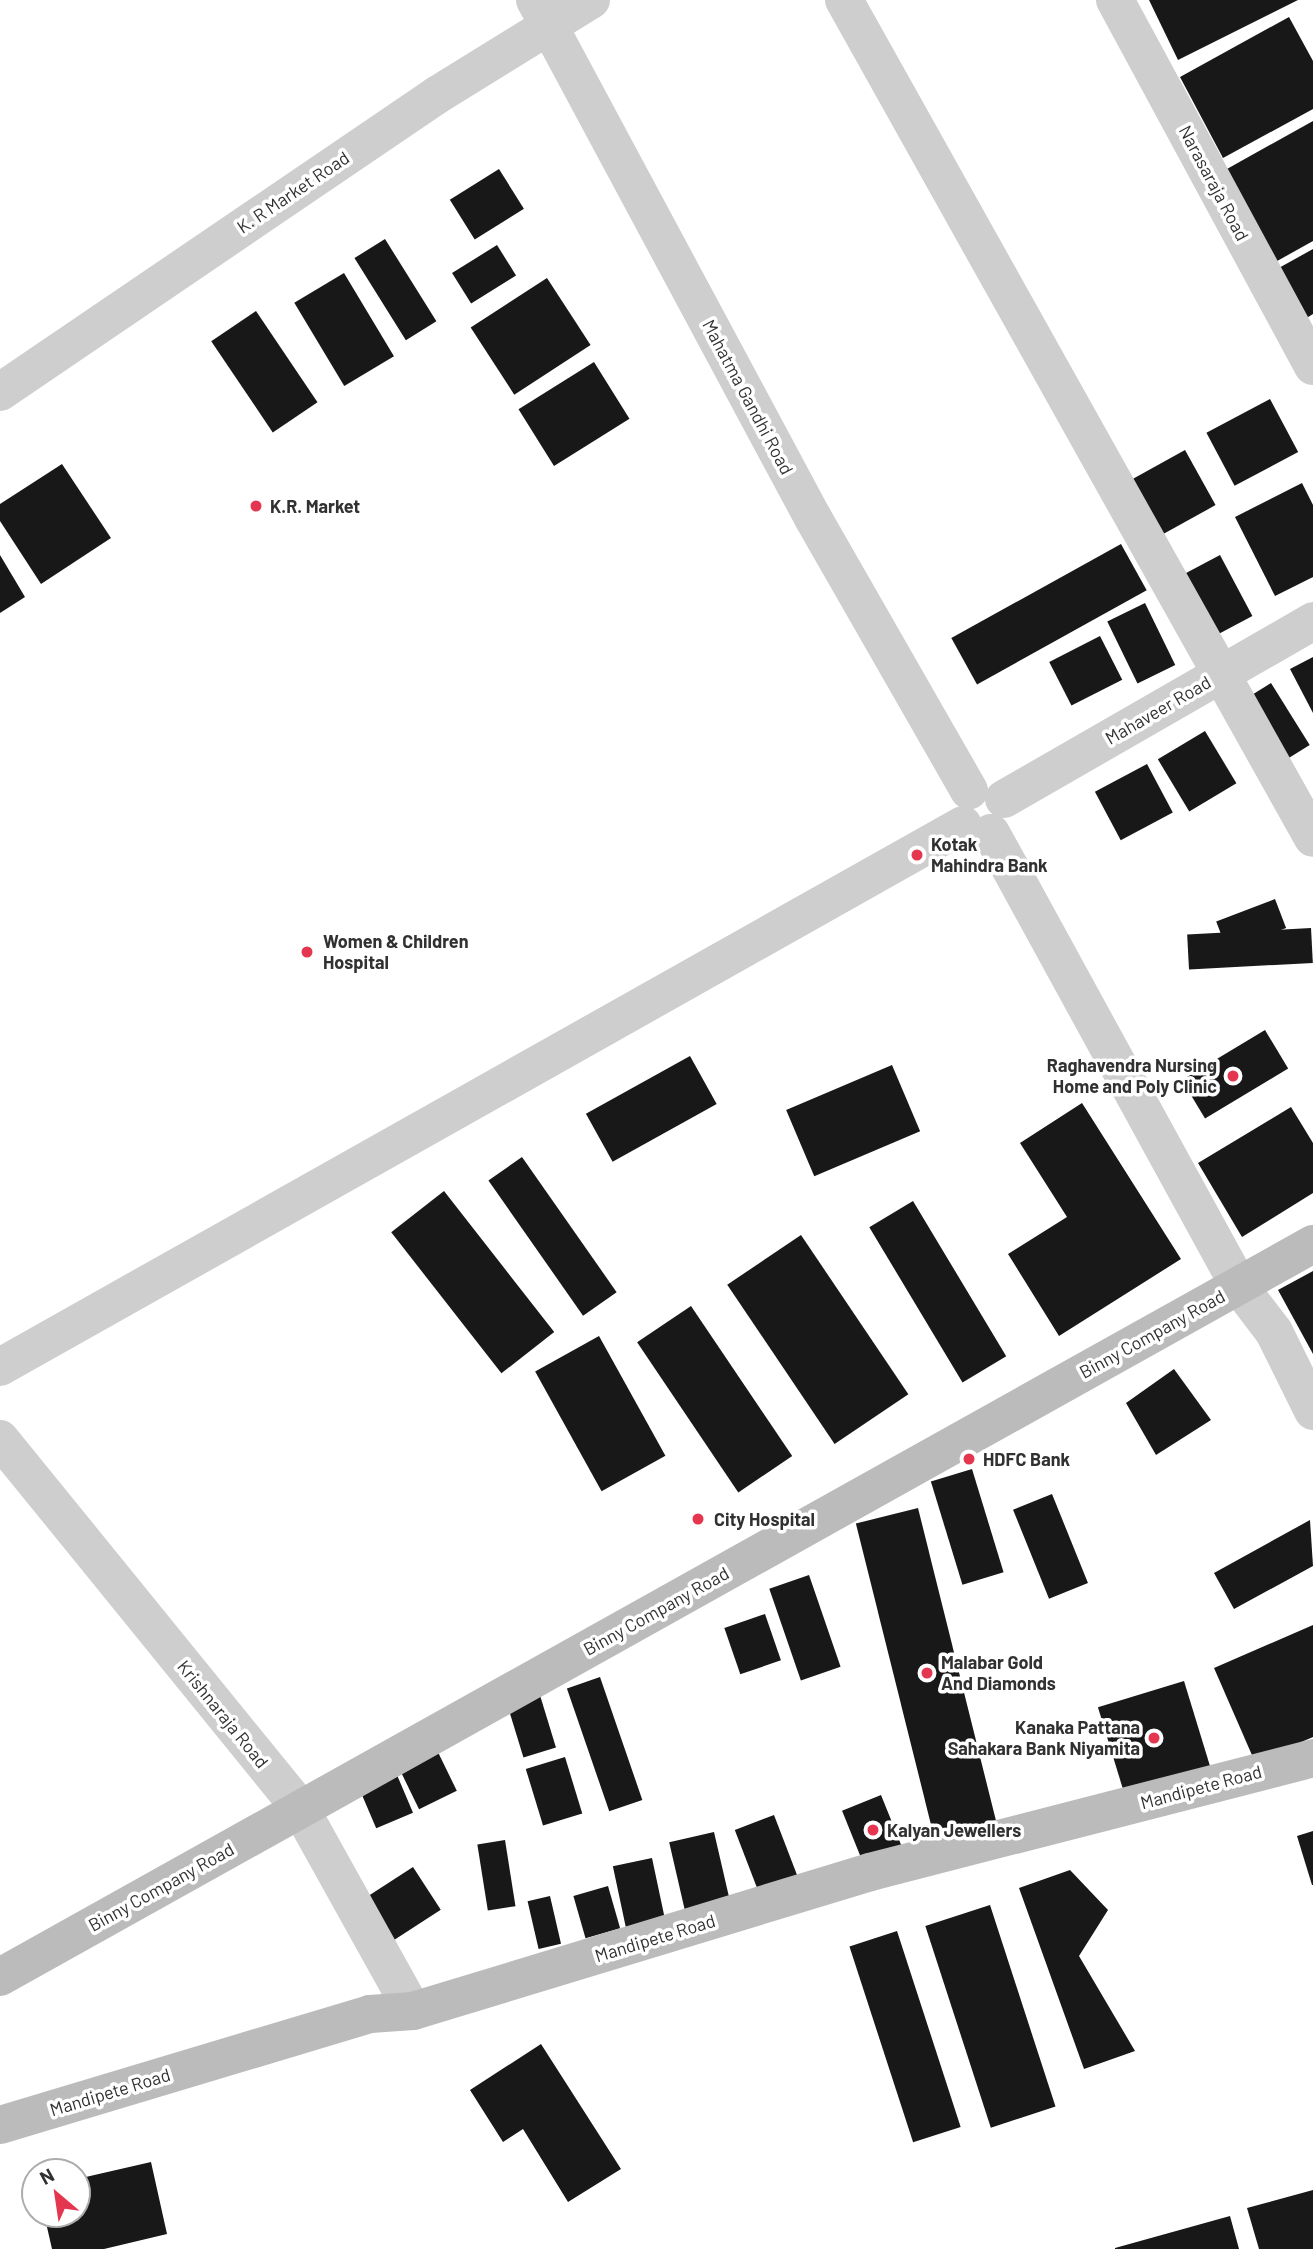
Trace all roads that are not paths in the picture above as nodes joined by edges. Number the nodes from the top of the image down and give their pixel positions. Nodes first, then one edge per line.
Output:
1 (591, 0) edge
2 (844, 0) edge
3 (1115, 0) edge
4 (542, 13) edge
5 (1313, 366) edge
6 (0, 392) edge
7 (1313, 621) edge
8 (1221, 674) junction
9 (982, 812) junction
10 (1313, 838) edge
11 (1313, 1244) edge
12 (1239, 1286) junction
13 (0, 1367) edge
14 (1313, 1411) edge
15 (0, 1439) edge
16 (1313, 1758) edge
17 (301, 1810) junction
18 (0, 1977) edge
19 (413, 2011) junction
20 (0, 2125) edge

1 - 4 street, K. R Market Road
2 - 8 street
3 - 5 street, Narasaraja Road
4 - 6 street, K. R Market Road
4 - 9 street, Mahatma Gandhi Road
7 - 8 street, Mahaveer Road
8 - 9 street, Mahaveer Road
8 - 10 street
9 - 12 street, Mahatma Gandhi Road
9 - 13 street, Mahaveer Road
11 - 12 main road, Binny Company Road
12 - 14 street, Mahatma Gandhi Road
12 - 17 main road, Binny Company Road
15 - 17 street, Krishnaraja Road
16 - 19 main road, Mandipete Road
17 - 18 main road, Binny Company Road
17 - 19 street, Krishnaraja Road
19 - 20 main road, Mandipete Road

